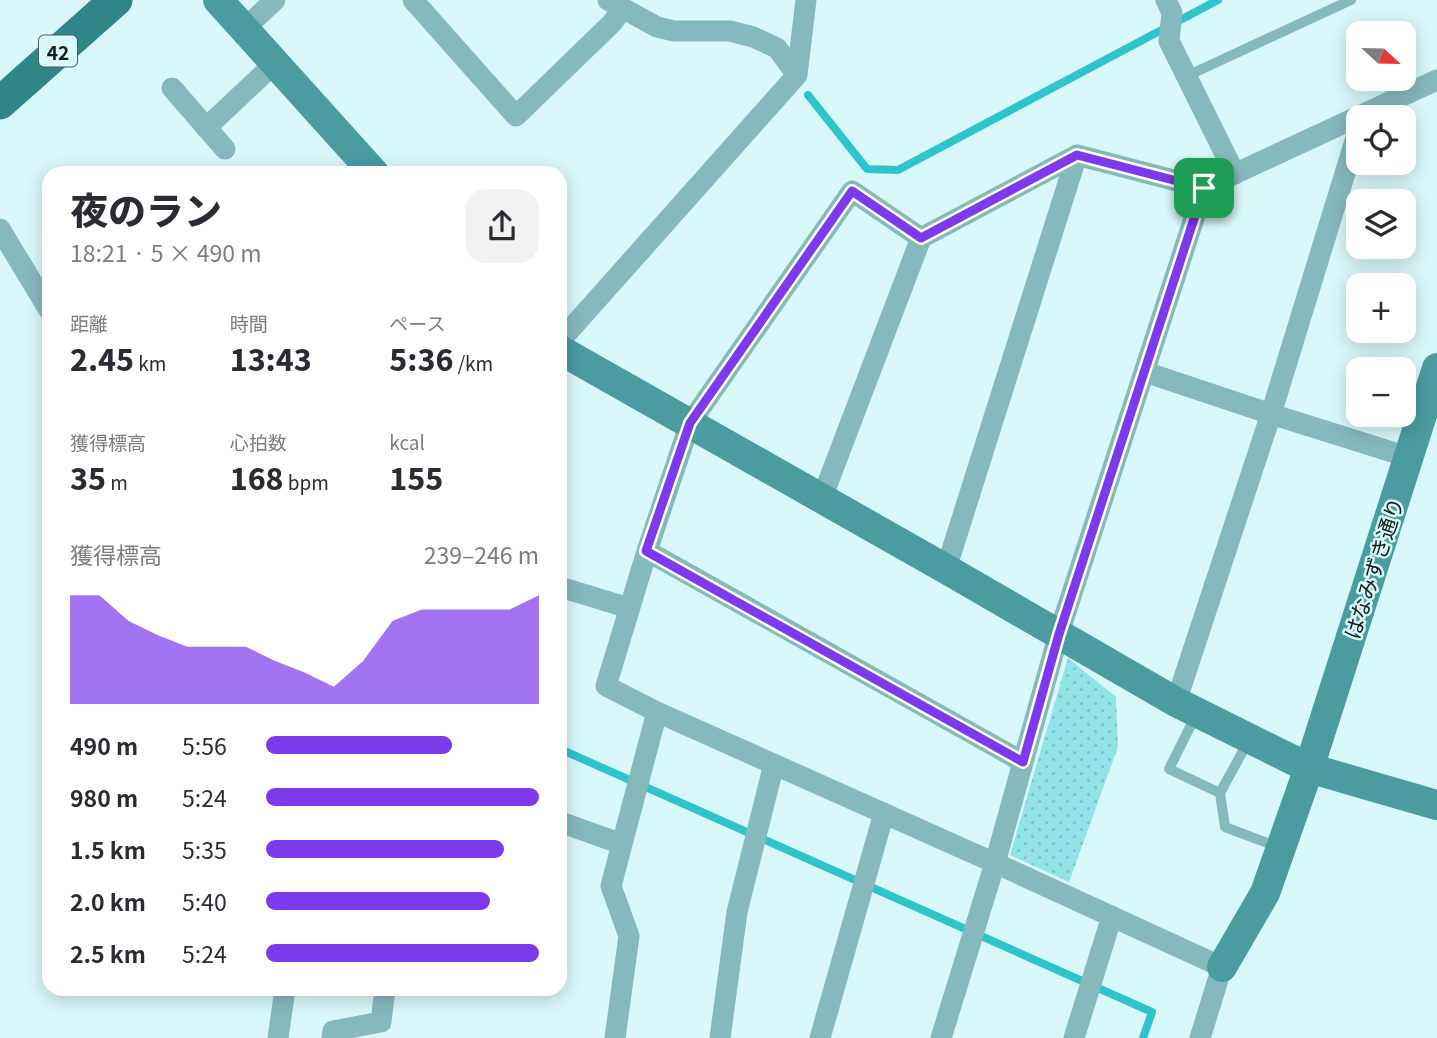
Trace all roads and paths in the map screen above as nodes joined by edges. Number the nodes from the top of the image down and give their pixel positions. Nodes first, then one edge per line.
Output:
1 (116, 0) edge
2 (218, 0) edge
3 (275, 0) edge
4 (413, 0) edge
5 (806, 0) edge
6 (1351, 0) edge
7 (616, 4) edge
8 (1169, 6) edge
9 (244, 29) junction
10 (275, 63) junction
11 (797, 75) junction
12 (1187, 76) junction
13 (1437, 79) edge
14 (172, 88) dead end
15 (0, 103) edge
16 (1390, 105) edge
17 (1346, 127) edge
18 (206, 128) junction
19 (225, 149) dead end
20 (1077, 155) junction
21 (368, 166) edge
22 (1346, 170) edge
23 (1235, 174) junction
24 (1204, 188) junction
25 (0, 229) edge
26 (921, 238) junction
27 (42, 298) edge
28 (567, 333) edge
29 (567, 354) edge
30 (1145, 372) junction
31 (1436, 372) edge
32 (1271, 414) junction
33 (690, 423) junction
34 (1408, 457) junction
35 (822, 498) junction
36 (646, 551) junction
37 (946, 569) junction
38 (567, 589) edge
39 (629, 608) junction
40 (1059, 634) junction
41 (1187, 707) junction
42 (657, 712) junction
43 (1249, 738) junction
44 (1023, 762) junction
45 (774, 764) junction
46 (1309, 768) junction
47 (1220, 793) junction
48 (1437, 805) edge
49 (884, 813) junction
50 (567, 824) edge
51 (622, 844) junction
52 (1281, 848) junction
53 (995, 863) junction
54 (1112, 916) junction
55 (1222, 967) junction
56 (284, 996) edge
57 (384, 996) edge
58 (278, 1038) edge
59 (331, 1038) edge
60 (615, 1038) edge
61 (720, 1038) edge
62 (820, 1038) edge
63 (941, 1038) edge
64 (1074, 1038) edge
65 (1200, 1038) edge

1 - 15 main road, 42
2 - 9 street
3 - 9 street
4 - 7 street
5 - 11 street
6 - 12 lane
7 - 11 street
8 - 12 street
9 - 10 street
10 - 18 street
10 - 21 street
11 - 28 street
12 - 23 street
13 - 16 street
14 - 18 street
17 - 23 street
18 - 19 street
20 - 24 street
20 - 26 street
20 - 37 street
22 - 32 street
23 - 24 street
24 - 30 street
25 - 27 street
26 - 33 street
26 - 35 street
29 - 33 street
30 - 32 street
30 - 40 street
31 - 34 street, はなみずき通り
32 - 34 street
32 - 41 street
33 - 35 street
33 - 36 street
34 - 46 street, はなみずき通り
35 - 37 street
36 - 39 street
36 - 44 street
37 - 40 street
38 - 39 street
39 - 42 street
40 - 41 street
40 - 44 street
41 - 43 street
41 - 47 lane
42 - 45 street
42 - 51 street
43 - 46 street
43 - 47 lane
44 - 53 street
45 - 49 street
45 - 61 street
46 - 48 street
46 - 52 street, はなみずき通り
47 - 52 lane
49 - 53 street
49 - 62 street
50 - 51 street
51 - 60 street
52 - 55 street, はなみずき通り
53 - 54 street
53 - 63 street
54 - 55 street
54 - 64 street
55 - 65 street
56 - 58 street
57 - 59 street

